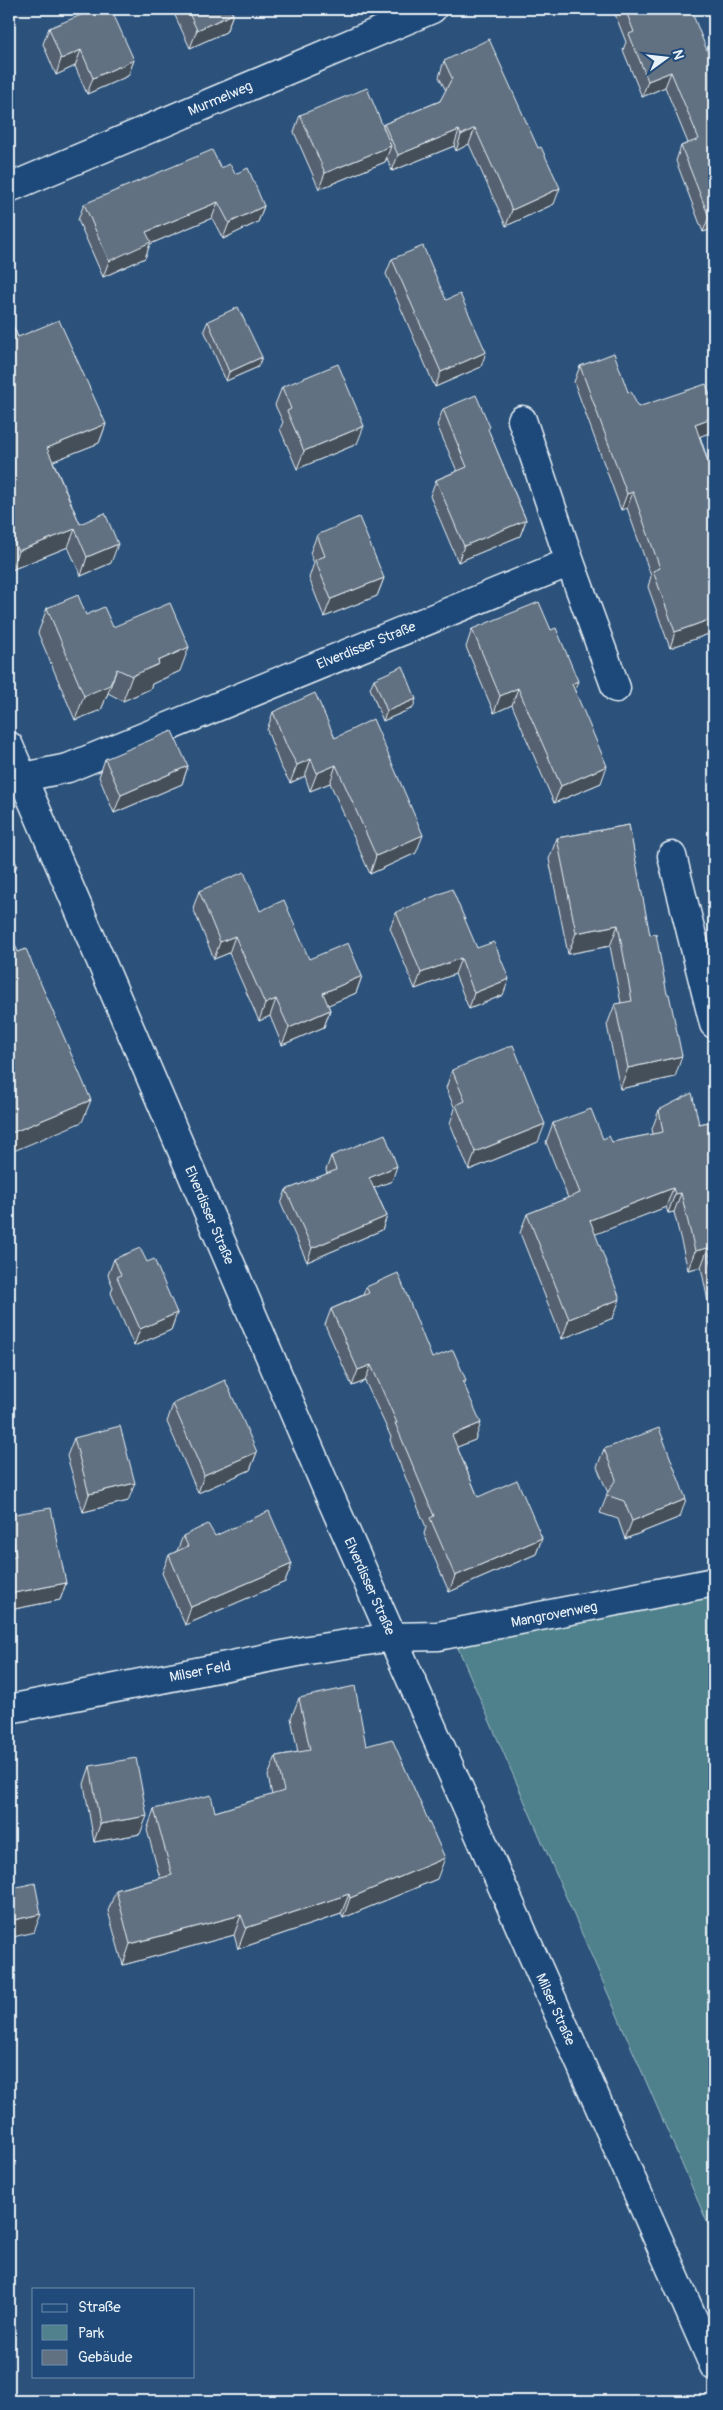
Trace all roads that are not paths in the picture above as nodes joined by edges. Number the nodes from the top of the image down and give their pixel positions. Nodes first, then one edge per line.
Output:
1 (432, 9) edge
2 (9, 188) edge
3 (522, 420) dead end
4 (570, 562) junction
5 (616, 688) dead end
6 (9, 746) edge
7 (15, 778) edge
8 (672, 856) dead end
9 (714, 1024) edge
10 (714, 1582) edge
11 (395, 1644) junction
12 (9, 1710) edge
13 (714, 2366) edge

1 - 2 street, Murmelweg
3 - 4 street
4 - 5 street
4 - 7 street, Elverdisser Straße
6 - 7 street, Elverdisser Straße
7 - 11 street, Elverdisser Straße
8 - 9 street
10 - 11 street, Mangrovenweg
11 - 12 street, Milser Feld
11 - 13 street, Milser Straße

